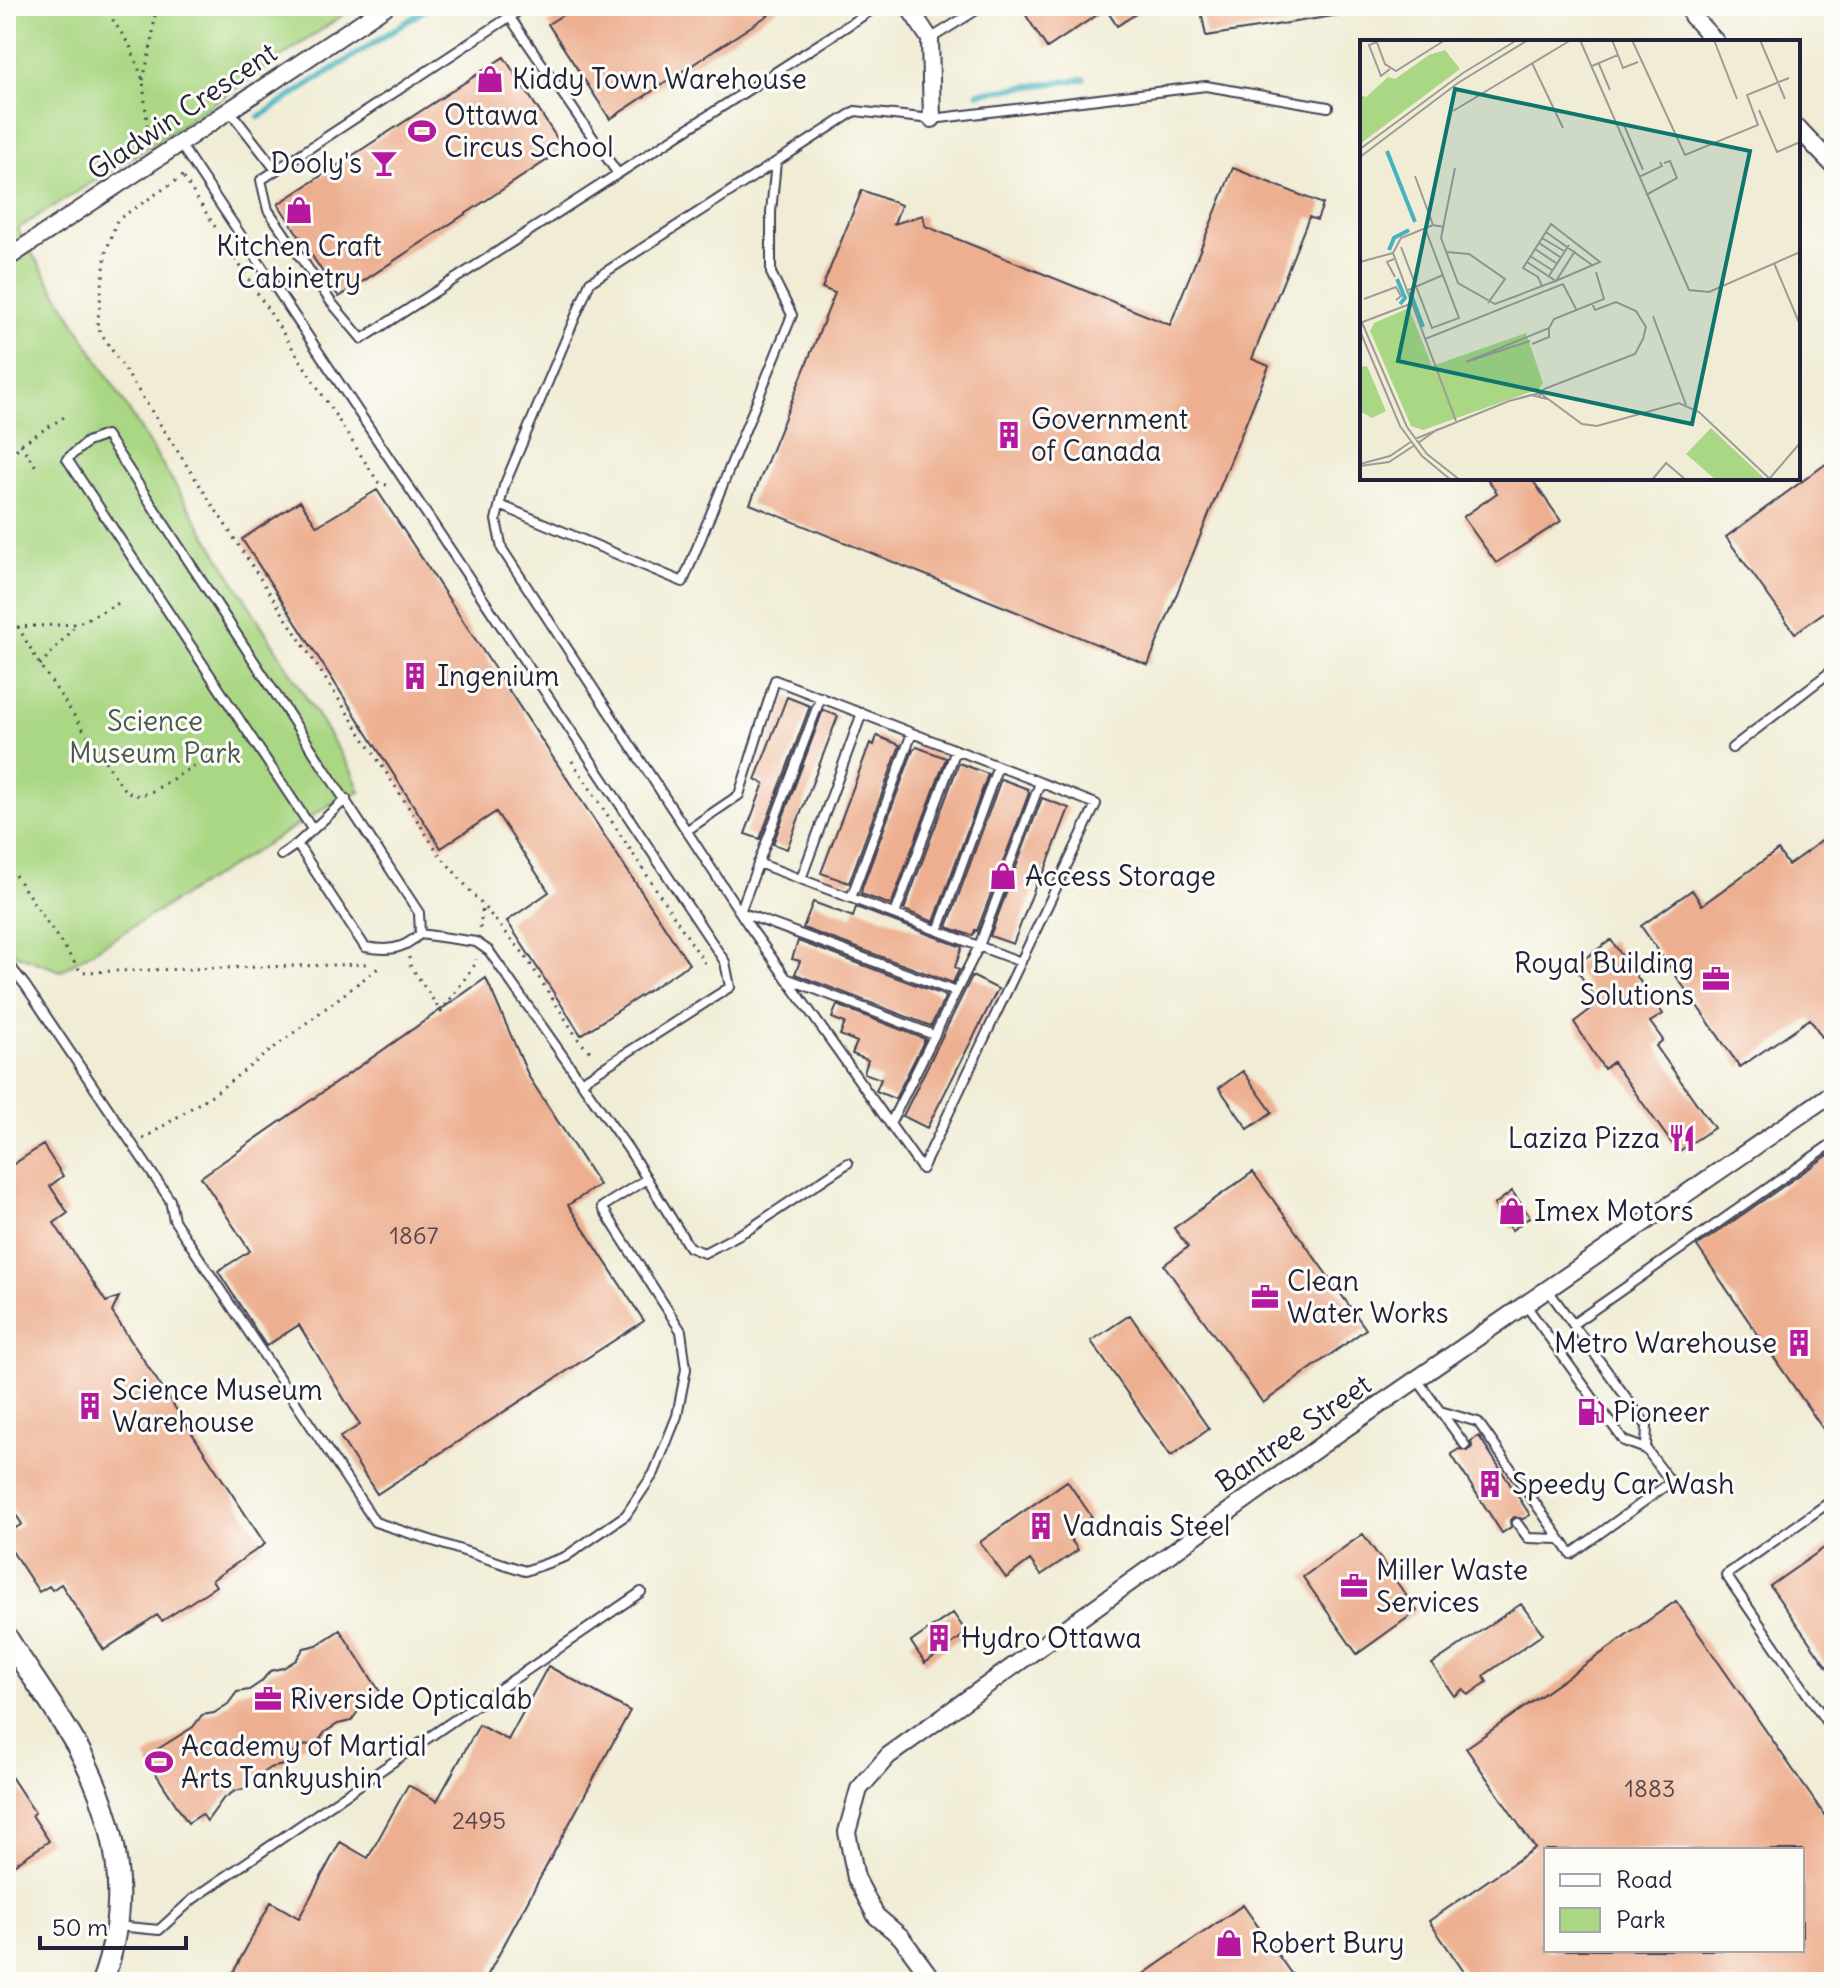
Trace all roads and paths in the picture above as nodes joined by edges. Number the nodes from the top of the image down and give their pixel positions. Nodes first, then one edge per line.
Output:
1 (104, 6) edge
2 (156, 6) edge
3 (386, 6) edge
4 (502, 6) edge
5 (526, 6) edge
6 (878, 6) edge
7 (908, 6) edge
8 (983, 6) edge
9 (1692, 16) dead end
10 (509, 17) junction
11 (930, 39) junction
12 (1714, 40) edge
13 (143, 80) junction
14 (1328, 107) dead end
15 (230, 111) junction
16 (932, 119) junction
17 (1800, 130) edge
18 (180, 144) junction
19 (776, 162) junction
20 (150, 164) junction
21 (1834, 166) edge
22 (276, 170) junction
23 (618, 174) junction
24 (6, 259) edge
25 (69, 414) dead end
26 (21, 444) junction
27 (6, 462) edge
28 (36, 467) dead end
29 (378, 482) dead end
30 (500, 505) junction
31 (123, 601) dead end
32 (6, 606) edge
33 (77, 624) junction
34 (17, 627) junction
35 (40, 665) junction
36 (1834, 669) edge
37 (821, 697) junction
38 (862, 713) junction
39 (912, 733) junction
40 (1732, 748) dead end
41 (956, 750) junction
42 (215, 753) dead end
43 (998, 766) junction
44 (1040, 783) junction
45 (346, 799) junction
46 (312, 829) junction
47 (686, 831) junction
48 (297, 844) junction
49 (281, 855) dead end
50 (6, 862) edge
51 (758, 863) junction
52 (801, 879) junction
53 (851, 898) junction
54 (740, 912) junction
55 (895, 914) junction
56 (938, 931) junction
57 (420, 934) junction
58 (407, 945) junction
59 (979, 946) junction
60 (1021, 962) junction
61 (476, 963) dead end
62 (366, 964) dead end
63 (382, 965) dead end
64 (6, 967) edge
65 (786, 978) junction
66 (956, 992) junction
67 (934, 1035) junction
68 (606, 1066) junction
69 (581, 1082) junction
70 (1834, 1092) edge
71 (890, 1124) junction
72 (1834, 1142) edge
73 (133, 1145) junction
74 (848, 1163) dead end
75 (645, 1180) junction
76 (1548, 1290) junction
77 (1525, 1304) junction
78 (1573, 1324) junction
79 (1416, 1378) junction
80 (1440, 1411) junction
81 (1465, 1445) dead end
82 (1646, 1449) junction
83 (1834, 1499) edge
84 (1517, 1523) dead end
85 (1559, 1539) junction
86 (641, 1592) dead end
87 (6, 1636) edge
88 (1834, 1733) edge
89 (115, 1926) junction
90 (102, 1982) edge
91 (934, 1982) edge

1 - 13 path
2 - 13 path
3 - 15 street, Gladwin Crescent
4 - 10 lane
5 - 10 lane
6 - 23 lane
7 - 11 street
8 - 11 lane
9 - 12 street
10 - 22 lane
10 - 23 lane
11 - 16 street
13 - 20 path
14 - 16 lane
15 - 18 street, Gladwin Crescent
15 - 22 lane
16 - 19 lane
17 - 21 street
18 - 20 street, Gladwin Crescent
18 - 68 lane
19 - 30 lane
19 - 30 lane
20 - 24 street, Gladwin Crescent
22 - 23 lane
25 - 26 path
26 - 27 path
26 - 28 path
29 - 68 path
30 - 47 lane
31 - 33 path
32 - 34 path
33 - 34 path
33 - 35 path
34 - 35 path
35 - 42 path
36 - 40 lane
37 - 38 lane
37 - 47 lane
37 - 51 lane
38 - 39 lane
38 - 52 lane
39 - 41 lane
39 - 53 lane
41 - 43 lane
41 - 55 lane
43 - 44 lane
43 - 56 lane
44 - 59 lane
44 - 60 lane
45 - 46 lane
45 - 46 lane
45 - 57 lane
46 - 48 lane
47 - 54 lane
48 - 49 lane
48 - 58 lane
50 - 62 path
51 - 52 lane
51 - 54 lane
52 - 53 lane
53 - 55 lane
54 - 65 lane
54 - 66 lane
55 - 56 lane
56 - 59 lane
57 - 58 lane
57 - 69 lane
58 - 61 path
59 - 60 lane
59 - 66 lane
60 - 71 lane
63 - 73 path
64 - 73 lane
65 - 67 lane
65 - 71 lane
66 - 67 lane
67 - 71 lane
68 - 69 lane
69 - 75 lane
70 - 76 street, Bantree Street
72 - 78 lane
73 - 75 lane
74 - 75 lane
76 - 77 street, Bantree Street
76 - 78 lane
77 - 79 street, Bantree Street
77 - 82 lane
78 - 82 lane
79 - 80 lane
79 - 91 street, Bantree Street
80 - 81 lane
80 - 85 lane
82 - 85 lane
83 - 88 lane
84 - 85 lane
86 - 89 lane
87 - 89 street
89 - 90 street

